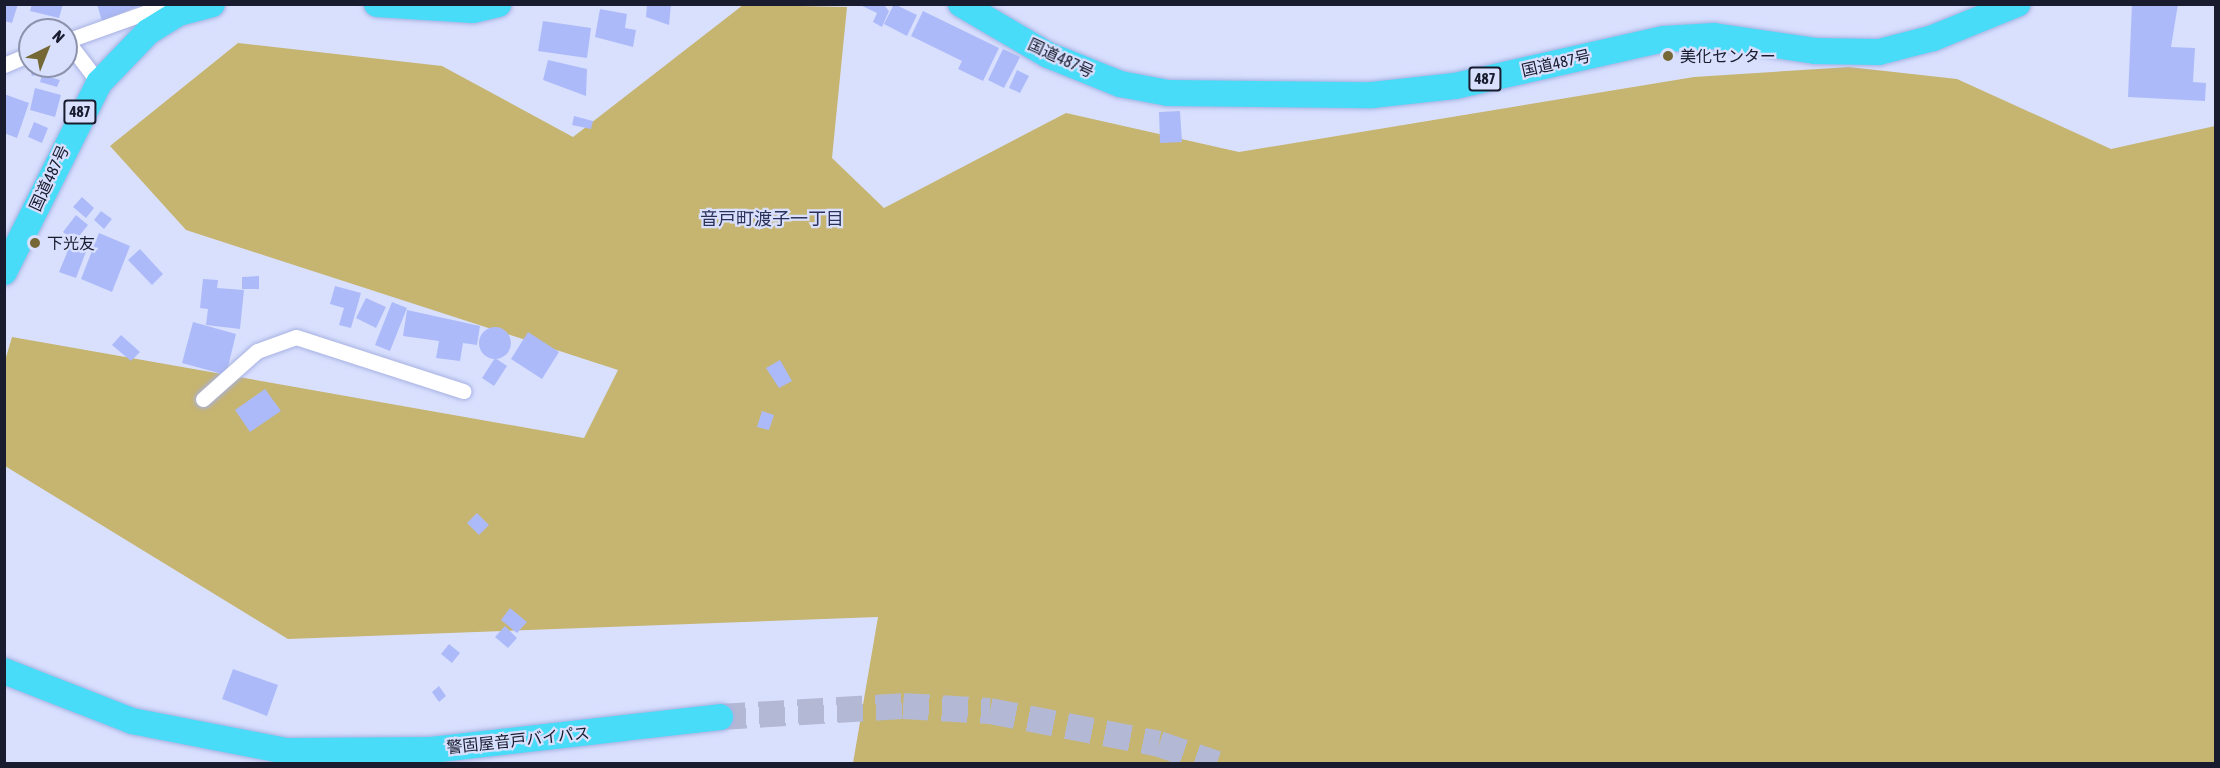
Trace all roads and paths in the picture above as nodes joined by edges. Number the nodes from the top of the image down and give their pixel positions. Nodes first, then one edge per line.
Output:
1 (212, 4) edge
2 (377, 4) edge
3 (498, 4) edge
4 (961, 4) edge
5 (2017, 4) edge
6 (179, 14) junction
7 (78, 37) edge
8 (78, 55) edge
9 (18, 59) edge
10 (4, 65) edge
11 (99, 83) junction
12 (4, 272) edge
13 (463, 391) dead end
14 (203, 399) dead end
15 (4, 671) edge
16 (720, 717) tunnel mouth

1 - 6 highway, 国道487号 / 487
2 - 3 highway
4 - 5 highway, 国道487号 / 487
6 - 7 street
6 - 11 highway, 国道487号 / 487
8 - 11 street
9 - 10 street
11 - 12 highway, 国道487号 / 487
13 - 14 street
15 - 16 highway, 警固屋音戸バイパス

